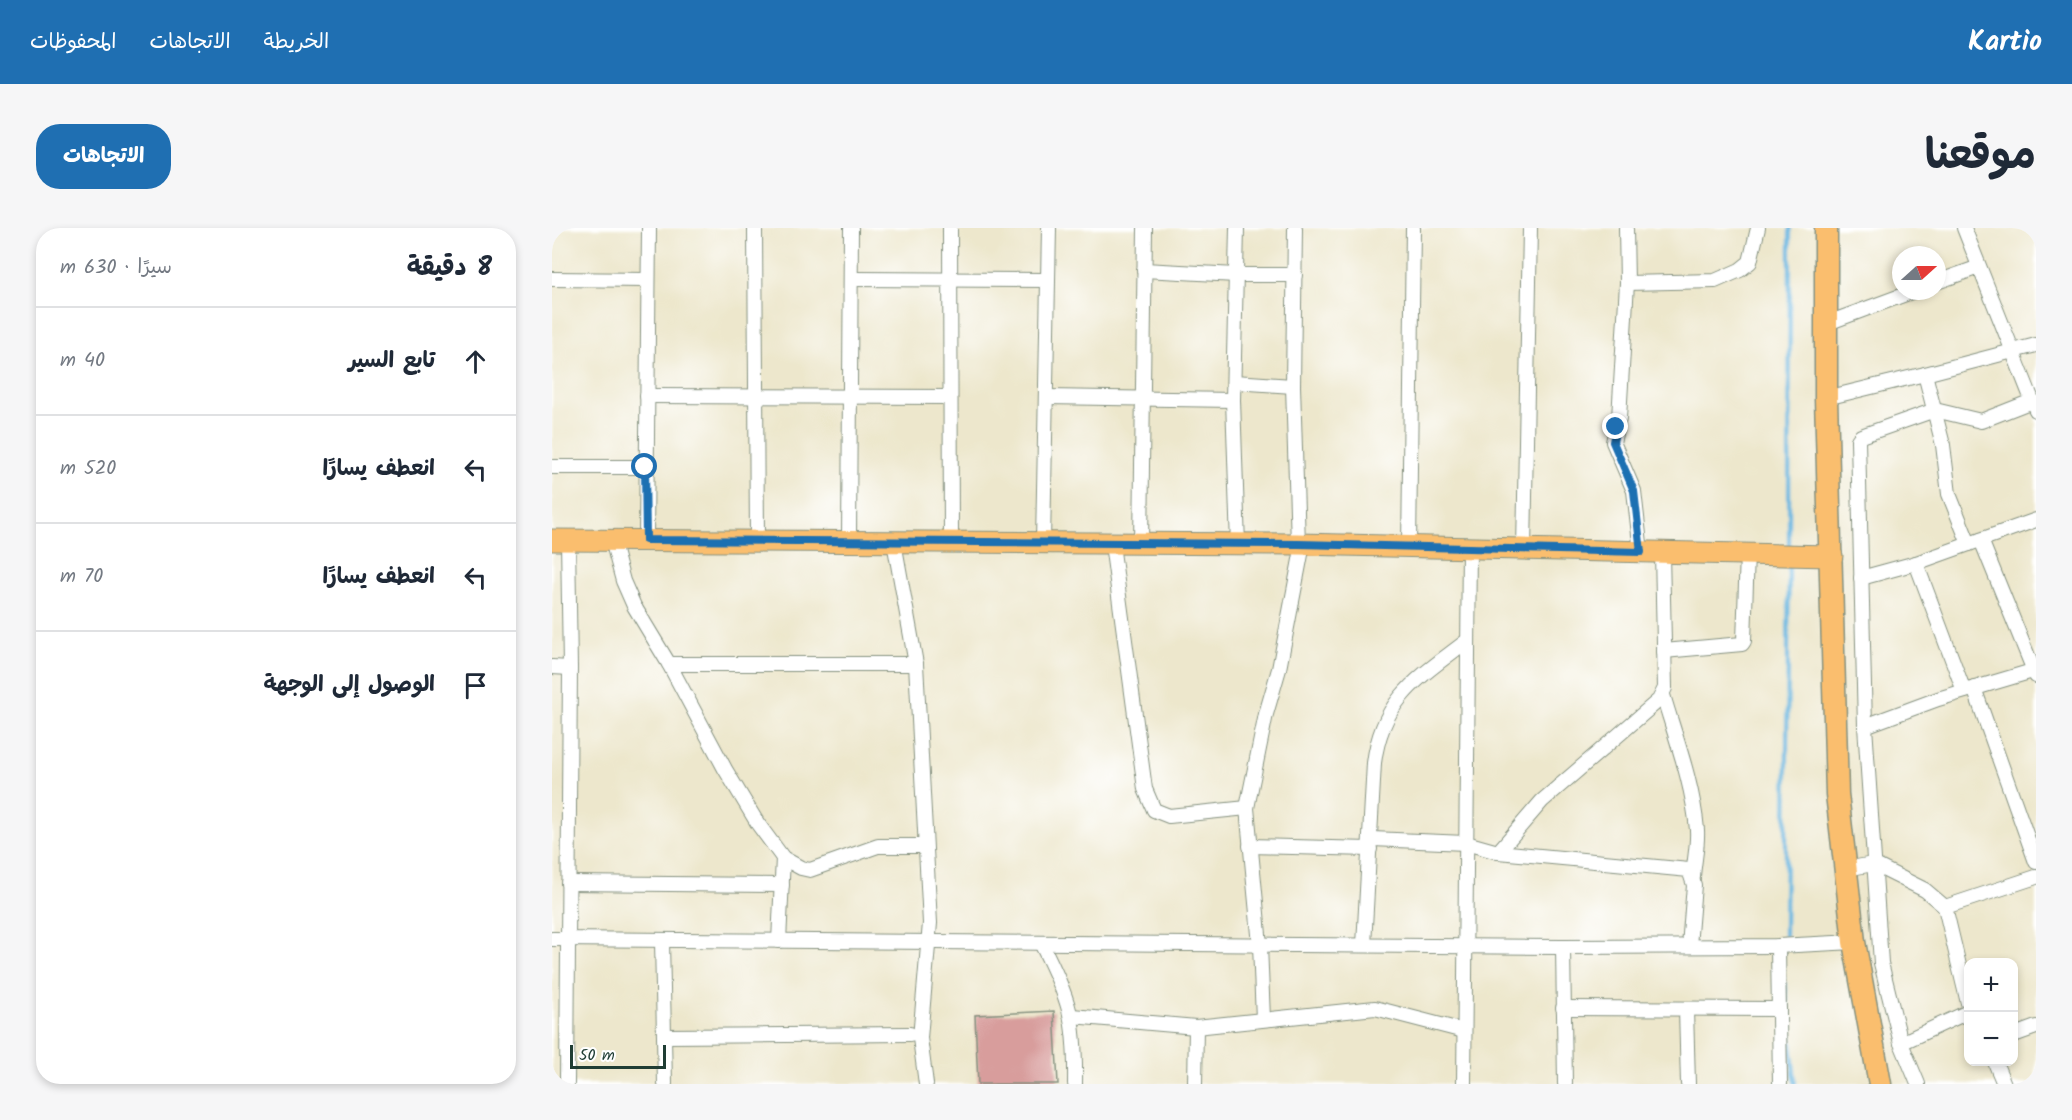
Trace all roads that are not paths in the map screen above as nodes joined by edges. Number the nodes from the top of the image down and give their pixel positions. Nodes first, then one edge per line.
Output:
1 (649, 228) edge
2 (755, 228) edge
3 (851, 228) edge
4 (950, 228) edge
5 (1049, 228) edge
6 (1145, 228) edge
7 (1237, 228) edge
8 (1295, 228) edge
9 (1413, 228) edge
10 (1530, 228) edge
11 (1626, 228) edge
12 (1758, 228) edge
13 (1826, 228) edge
14 (1964, 228) edge
15 (1978, 267) junction
16 (1144, 270) junction
17 (1236, 275) junction
18 (1295, 275) junction
19 (552, 279) edge
20 (852, 279) junction
21 (950, 279) junction
22 (1946, 279) edge
23 (648, 280) junction
24 (1048, 280) junction
25 (1627, 283) junction
26 (1892, 299) edge
27 (1825, 324) junction
28 (2036, 345) edge
29 (2012, 353) junction
30 (1925, 374) junction
31 (1234, 382) junction
32 (1293, 386) junction
33 (754, 394) junction
34 (647, 396) junction
35 (851, 397) junction
36 (950, 397) junction
37 (1046, 397) junction
38 (1826, 398) junction
39 (1143, 399) junction
40 (1233, 400) junction
41 (2034, 405) edge
42 (1935, 410) junction
43 (552, 467) edge
44 (645, 467) junction
45 (2036, 520) edge
46 (560, 540) edge
47 (612, 540) junction
48 (646, 540) junction
49 (757, 541) junction
50 (849, 542) junction
51 (894, 542) junction
52 (1975, 542) junction
53 (951, 543) junction
54 (1043, 543) junction
55 (1112, 544) junction
56 (1300, 544) junction
57 (1141, 545) junction
58 (1238, 545) junction
59 (1409, 547) junction
60 (1469, 547) junction
61 (1524, 550) junction
62 (1652, 552) junction
63 (1747, 553) junction
64 (1832, 556) junction
65 (1916, 563) junction
66 (1861, 578) junction
67 (1468, 640) junction
68 (1664, 651) junction
69 (669, 664) junction
70 (916, 664) junction
71 (552, 667) edge
72 (570, 668) junction
73 (2035, 672) edge
74 (1969, 689) junction
75 (1663, 694) junction
76 (1865, 726) junction
77 (1247, 808) junction
78 (1466, 843) junction
79 (1371, 844) junction
80 (925, 846) junction
81 (1250, 846) junction
82 (1498, 852) junction
83 (783, 858) junction
84 (2036, 862) edge
85 (1873, 864) junction
86 (1846, 869) junction
87 (1693, 877) junction
88 (2036, 877) edge
89 (568, 883) junction
90 (782, 885) junction
91 (1945, 907) junction
92 (552, 939) edge
93 (568, 939) junction
94 (662, 941) junction
95 (779, 941) junction
96 (930, 941) junction
97 (1854, 942) junction
98 (1041, 943) junction
99 (1464, 944) junction
100 (1260, 945) junction
101 (1364, 945) junction
102 (1689, 946) junction
103 (1778, 946) junction
104 (1563, 947) junction
105 (1964, 986) edge
106 (1563, 1008) junction
107 (1686, 1009) junction
108 (1779, 1009) junction
109 (1964, 1014) edge
110 (1072, 1016) junction
111 (1263, 1019) junction
112 (1196, 1027) junction
113 (2036, 1027) edge
114 (1464, 1031) junction
115 (2018, 1033) edge
116 (910, 1034) dead end
117 (664, 1036) junction
118 (1901, 1043) junction
119 (1997, 1066) edge
120 (567, 1084) edge
121 (665, 1084) edge
122 (926, 1084) edge
123 (1075, 1084) edge
124 (1195, 1084) edge
125 (1464, 1084) edge
126 (1564, 1084) edge
127 (1688, 1084) edge
128 (1780, 1084) edge
129 (1880, 1084) edge
130 (1918, 1084) edge
131 (2004, 1084) edge

1 - 23 street
2 - 33 street
3 - 20 street
4 - 21 street
5 - 24 street
6 - 16 street
7 - 17 street
8 - 18 street
9 - 59 street
10 - 61 street
11 - 25 street
12 - 25 street
13 - 27 highway
14 - 15 street
15 - 22 street
15 - 29 street
16 - 17 street
16 - 39 street
17 - 18 street
17 - 31 street
18 - 32 street
19 - 23 street
20 - 21 street
20 - 35 street
21 - 24 street
21 - 36 street
23 - 34 street
24 - 37 street
25 - 62 street
26 - 27 street
27 - 38 highway
28 - 29 street
29 - 30 street
29 - 41 street
30 - 38 street
30 - 42 street
31 - 32 street
31 - 40 street
32 - 56 street
33 - 34 street
33 - 35 street
33 - 49 street
34 - 44 street
35 - 36 street
35 - 50 street
36 - 53 street
37 - 39 street
37 - 54 street
38 - 64 highway
39 - 40 street
39 - 57 street
40 - 58 street
41 - 42 street
42 - 52 street
42 - 66 street
43 - 44 street
44 - 48 street
45 - 52 street
46 - 47 main road
46 - 72 street
47 - 48 main road
47 - 69 street
48 - 49 main road
49 - 50 main road
50 - 51 main road
51 - 53 main road
51 - 70 street
52 - 65 street
52 - 73 street
53 - 54 main road
54 - 55 main road
55 - 57 main road
55 - 77 street
56 - 58 main road
56 - 59 main road
56 - 77 street
57 - 58 main road
59 - 60 main road
60 - 61 main road
60 - 67 street
61 - 62 main road
62 - 63 main road
62 - 68 street
63 - 64 main road
63 - 68 street
64 - 86 highway
65 - 66 street
65 - 74 street
66 - 76 street
67 - 78 street
67 - 79 street
68 - 75 street
69 - 70 street
69 - 83 street
70 - 80 street
71 - 72 street
72 - 89 street
73 - 74 street
74 - 76 street
74 - 84 street
75 - 82 street
75 - 87 street
76 - 85 street
77 - 81 street
78 - 79 street
78 - 82 street
78 - 99 street
79 - 81 street
79 - 101 street
80 - 83 street
80 - 96 street
81 - 100 street
82 - 87 street
83 - 90 street
85 - 86 street
85 - 91 street
85 - 118 street
86 - 97 highway
87 - 102 street
88 - 91 street
89 - 90 street
89 - 93 street
90 - 95 street
91 - 105 street
92 - 93 street
93 - 94 street
93 - 120 street
94 - 95 street
94 - 117 street
95 - 96 street
96 - 98 street
96 - 122 street
97 - 103 street
97 - 129 highway
98 - 100 street
98 - 110 street
99 - 101 street
99 - 104 street
99 - 114 street
100 - 101 street
100 - 111 street
102 - 103 street
102 - 104 street
103 - 108 street
104 - 106 street
106 - 107 street
106 - 126 street
107 - 108 street
107 - 127 street
108 - 128 street
109 - 118 street
110 - 112 street
110 - 123 street
111 - 112 street
111 - 114 street
112 - 124 street
113 - 115 street
114 - 125 street
116 - 117 street
117 - 121 street
118 - 130 street
119 - 131 street

